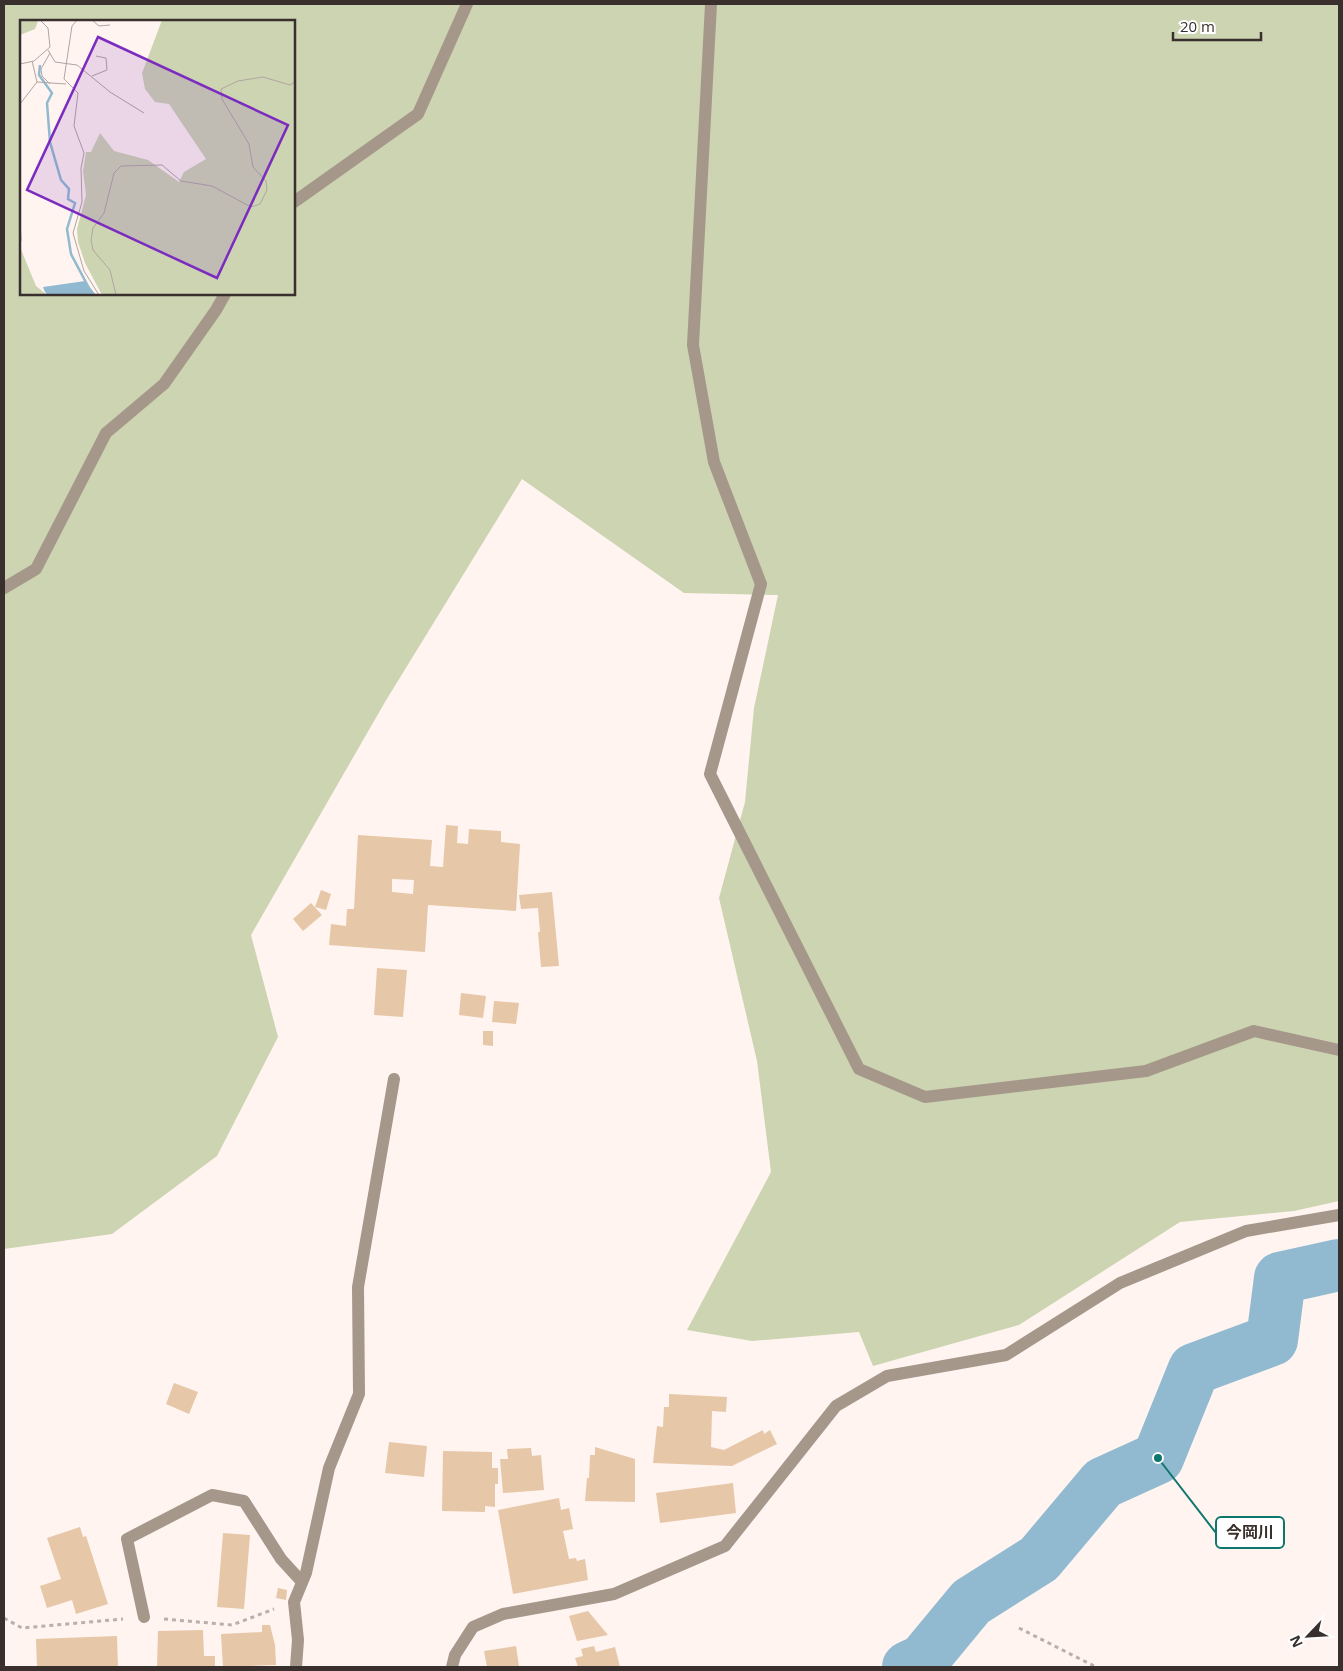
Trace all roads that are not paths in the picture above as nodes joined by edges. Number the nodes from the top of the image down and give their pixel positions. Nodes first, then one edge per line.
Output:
1 (467, 4) edge
2 (712, 4) edge
3 (295, 201) edge
4 (224, 295) edge
5 (4, 588) edge
6 (1339, 1050) edge
7 (394, 1079) dead end
8 (1339, 1215) edge
9 (302, 1582) junction
10 (144, 1617) dead end
11 (296, 1667) edge
12 (452, 1667) edge

1 - 3 street
2 - 6 street
4 - 5 street
7 - 9 street
8 - 12 street
9 - 10 street
9 - 11 street

